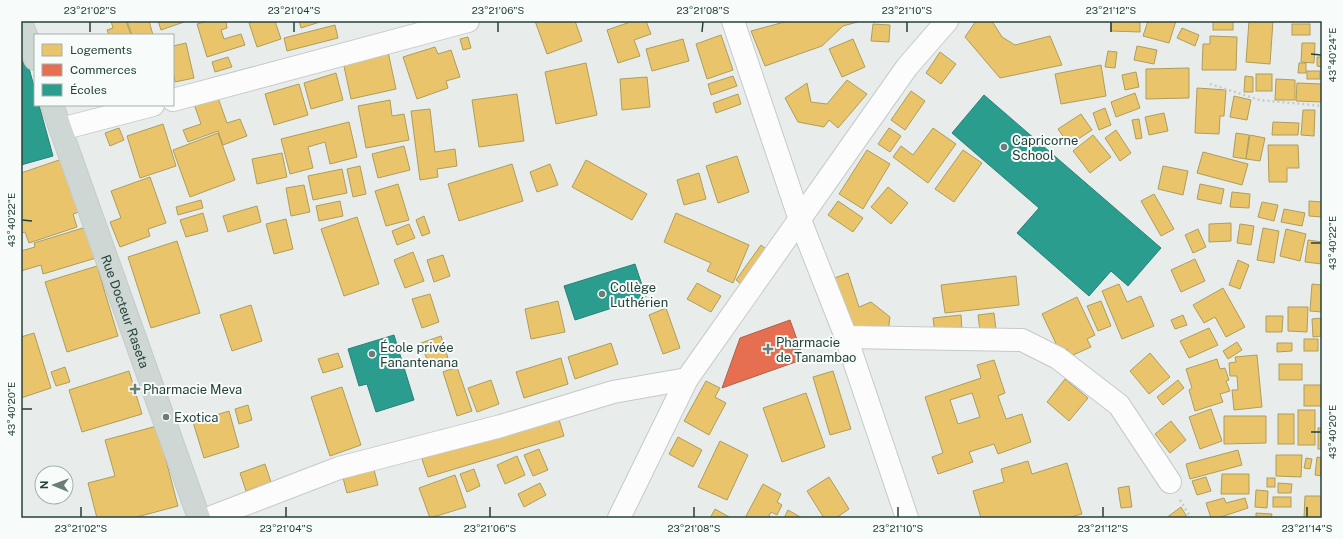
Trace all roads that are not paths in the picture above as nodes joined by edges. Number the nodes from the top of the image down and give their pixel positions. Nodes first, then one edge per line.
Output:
1 (468, 21) edge
2 (733, 21) edge
3 (948, 21) edge
4 (21, 22) edge
5 (34, 56) edge
6 (174, 100) edge
7 (52, 106) edge
8 (149, 106) edge
9 (61, 129) junction
10 (800, 220) junction
11 (846, 337) junction
12 (687, 379) junction
13 (1170, 482) dead end
14 (199, 518) edge
15 (210, 518) edge
16 (619, 518) edge
17 (907, 518) edge

1 - 6 street
2 - 10 street
3 - 10 street
4 - 5 main road
7 - 9 main road, Rue Docteur Raseta
8 - 9 street
9 - 14 main road, Rue Docteur Raseta
10 - 11 street
10 - 12 street
11 - 13 street
11 - 17 street
12 - 15 street
12 - 16 street

